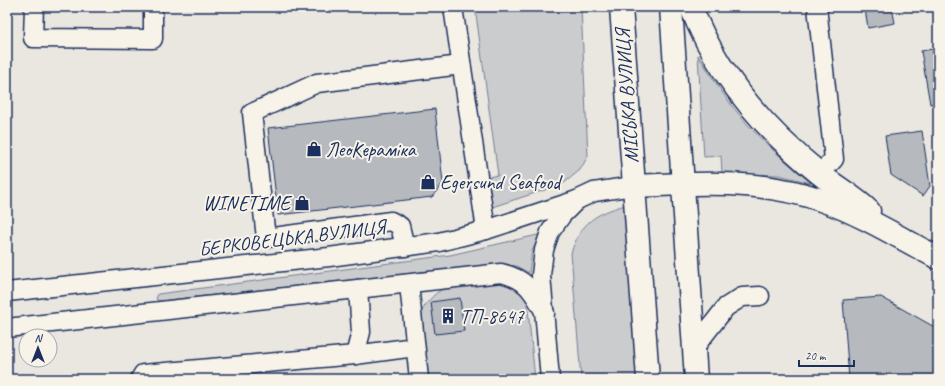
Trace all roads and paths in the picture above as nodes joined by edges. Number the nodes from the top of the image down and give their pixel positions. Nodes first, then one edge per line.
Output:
1 (34, 7) edge
2 (153, 7) edge
3 (453, 7) edge
4 (621, 7) edge
5 (671, 7) edge
6 (691, 7) edge
7 (817, 7) edge
8 (461, 65) junction
9 (820, 174) junction
10 (684, 184) junction
11 (633, 186) junction
12 (577, 200) junction
13 (486, 230) junction
14 (317, 231) junction
15 (889, 233) junction
16 (295, 234) junction
17 (405, 247) junction
18 (320, 258) junction
19 (938, 258) edge
20 (298, 260) junction
21 (409, 284) junction
22 (358, 289) junction
23 (7, 292) edge
24 (760, 296) dead end
25 (545, 313) junction
26 (7, 328) edge
27 (415, 347) junction
28 (694, 348) junction
29 (355, 355) junction
30 (140, 379) edge
31 (419, 379) edge
32 (550, 379) edge
33 (648, 379) edge
34 (696, 379) edge

1 - 2 street
3 - 8 street
4 - 11 main road, МІСЬКА ВУЛИЦЯ
5 - 10 main road
6 - 9 main road
7 - 9 street
8 - 13 street
8 - 16 street
9 - 15 main road
10 - 11 main road
10 - 15 main road
10 - 28 main road
11 - 12 street, БЕРКОВЕЦЬКА ВУЛИЦЯ
11 - 33 main road, МІСЬКА ВУЛИЦЯ
12 - 13 street, БЕРКОВЕЦЬКА ВУЛИЦЯ
12 - 25 street, БЕРКОВЕЦЬКА ВУЛИЦЯ
13 - 17 street, БЕРКОВЕЦЬКА ВУЛИЦЯ
14 - 16 street
14 - 17 street
14 - 18 street
15 - 19 main road
16 - 20 street
17 - 18 street, БЕРКОВЕЦЬКА ВУЛИЦЯ
18 - 20 street, БЕРКОВЕЦЬКА ВУЛИЦЯ
20 - 23 street, БЕРКОВЕЦЬКА ВУЛИЦЯ
21 - 22 street, БЕРКОВЕЦЬКА ВУЛИЦЯ
21 - 25 street, БЕРКОВЕЦЬКА ВУЛИЦЯ
21 - 27 street
22 - 26 street, БЕРКОВЕЦЬКА ВУЛИЦЯ
22 - 29 street
24 - 28 street
25 - 32 street, БЕРКОВЕЦЬКА ВУЛИЦЯ
27 - 29 street
27 - 31 street
28 - 34 main road
29 - 30 street

